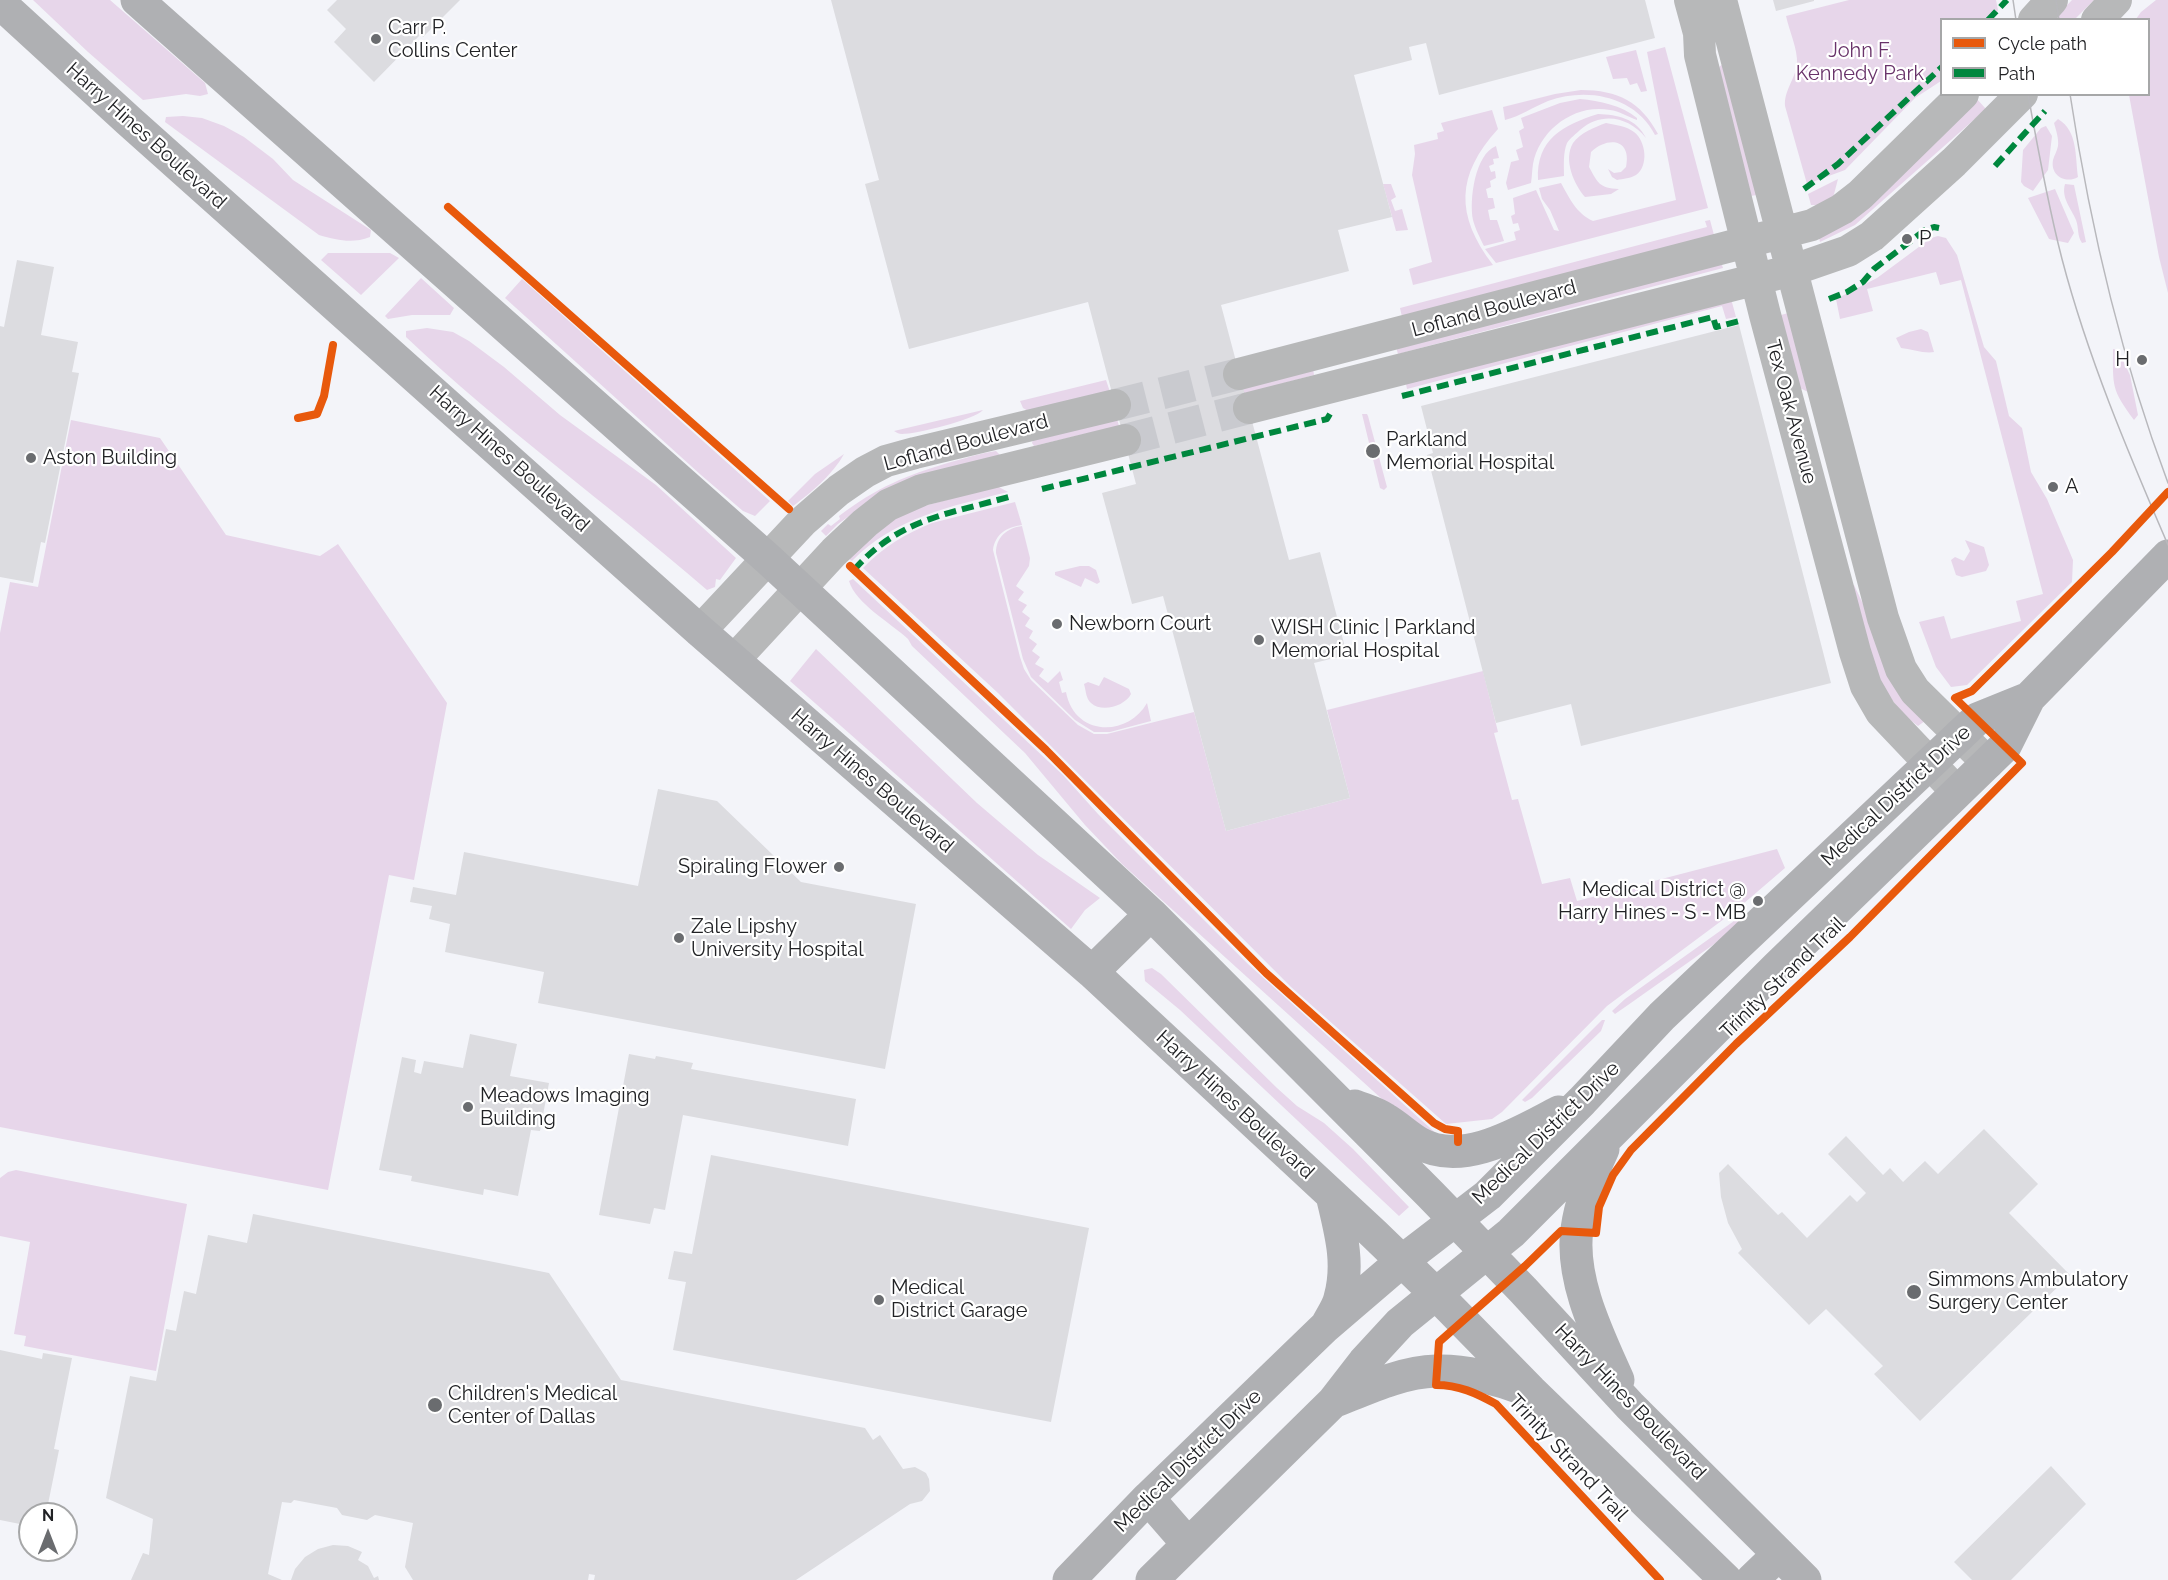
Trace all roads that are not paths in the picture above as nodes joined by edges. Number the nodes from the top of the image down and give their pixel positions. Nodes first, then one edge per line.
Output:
1 (137, 0) edge
2 (1690, 0) edge
3 (1721, 0) edge
4 (2052, 0) edge
5 (2116, 0) edge
6 (0, 3) edge
7 (2036, 18) edge
8 (2099, 18) edge
9 (1961, 96) edge
10 (2020, 96) edge
11 (1783, 232) junction
12 (1748, 242) junction
13 (1793, 270) junction
14 (1757, 279) junction
15 (1239, 374) tunnel mouth
16 (1827, 403) junction
17 (1115, 405) tunnel mouth
18 (1249, 408) tunnel mouth
19 (1791, 413) junction
20 (1012, 431) junction
21 (1125, 440) tunnel mouth
22 (1021, 466) junction
23 (2168, 556) edge
24 (768, 559) junction
25 (800, 588) junction
26 (700, 631) junction
27 (734, 660) junction
28 (2029, 698) junction
29 (1959, 736) junction
30 (1988, 763) junction
31 (1929, 764) junction
32 (1958, 792) junction
33 (1150, 914) junction
34 (1092, 972) junction
35 (1332, 1096) junction
36 (1582, 1101) junction
37 (1610, 1133) junction
38 (1332, 1195) junction
39 (1454, 1220) junction
40 (1487, 1252) junction
41 (1402, 1261) junction
42 (1436, 1294) junction
43 (1325, 1328) junction
44 (1531, 1391) junction
45 (1333, 1402) junction
46 (1630, 1406) junction
47 (1148, 1498) junction
48 (1188, 1544) junction
49 (1779, 1554) junction
50 (1069, 1580) edge
51 (1152, 1580) edge
52 (1726, 1580) edge
53 (1752, 1580) edge
54 (1804, 1580) edge

1 - 24 main road, Harry Hines Boulevard
2 - 12 street, Tex Oak Avenue
3 - 11 street, Tex Oak Avenue
4 - 7 street
5 - 8 street
6 - 26 main road, Harry Hines Boulevard
9 - 11 street, Lofland Boulevard
10 - 13 street, Lofland Boulevard
11 - 12 street, Lofland Boulevard
11 - 13 street, Tex Oak Avenue
12 - 14 street, Tex Oak Avenue
12 - 15 street, Lofland Boulevard
13 - 14 street, Lofland Boulevard
13 - 16 street, Tex Oak Avenue
14 - 18 street, Lofland Boulevard
14 - 19 street, Tex Oak Avenue
16 - 19 street
16 - 29 street, Tex Oak Avenue
17 - 20 street, Lofland Boulevard
19 - 31 street, Tex Oak Avenue
20 - 22 street
20 - 24 street, Lofland Boulevard
21 - 22 street, Lofland Boulevard
22 - 25 street, Lofland Boulevard
23 - 28 main road, Medical District Drive
24 - 25 main road, Harry Hines Boulevard
24 - 26 street, Lofland Boulevard
25 - 27 street, Lofland Boulevard
25 - 33 main road, Harry Hines Boulevard
26 - 27 main road, Harry Hines Boulevard
27 - 34 main road, Harry Hines Boulevard
28 - 29 main road, Medical District Drive
28 - 30 main road, Medical District Drive
29 - 30 street, Tex Oak Avenue
29 - 31 main road, Medical District Drive
30 - 32 main road, Medical District Drive
31 - 32 street, Tex Oak Avenue
31 - 36 main road, Medical District Drive
32 - 37 main road, Medical District Drive
33 - 34 main road
33 - 35 main road, Harry Hines Boulevard
34 - 38 main road, Harry Hines Boulevard
35 - 36 main road
35 - 39 main road, Harry Hines Boulevard
36 - 39 main road, Medical District Drive
37 - 40 main road, Medical District Drive
37 - 46 main road
38 - 41 main road, Harry Hines Boulevard
38 - 43 main road
39 - 40 main road, Harry Hines Boulevard
39 - 41 main road, Medical District Drive
40 - 42 main road, Medical District Drive
40 - 46 main road, Harry Hines Boulevard
41 - 42 main road, Harry Hines Boulevard
41 - 43 main road, Medical District Drive
42 - 44 main road, Harry Hines Boulevard
42 - 45 main road, Medical District Drive
43 - 47 main road, Medical District Drive
44 - 45 main road
44 - 52 main road, Harry Hines Boulevard
45 - 48 main road, Medical District Drive
46 - 49 main road, Harry Hines Boulevard
47 - 48 main road
47 - 50 main road, Medical District Drive
48 - 51 main road, Medical District Drive
49 - 53 main road
49 - 54 main road, Harry Hines Boulevard

